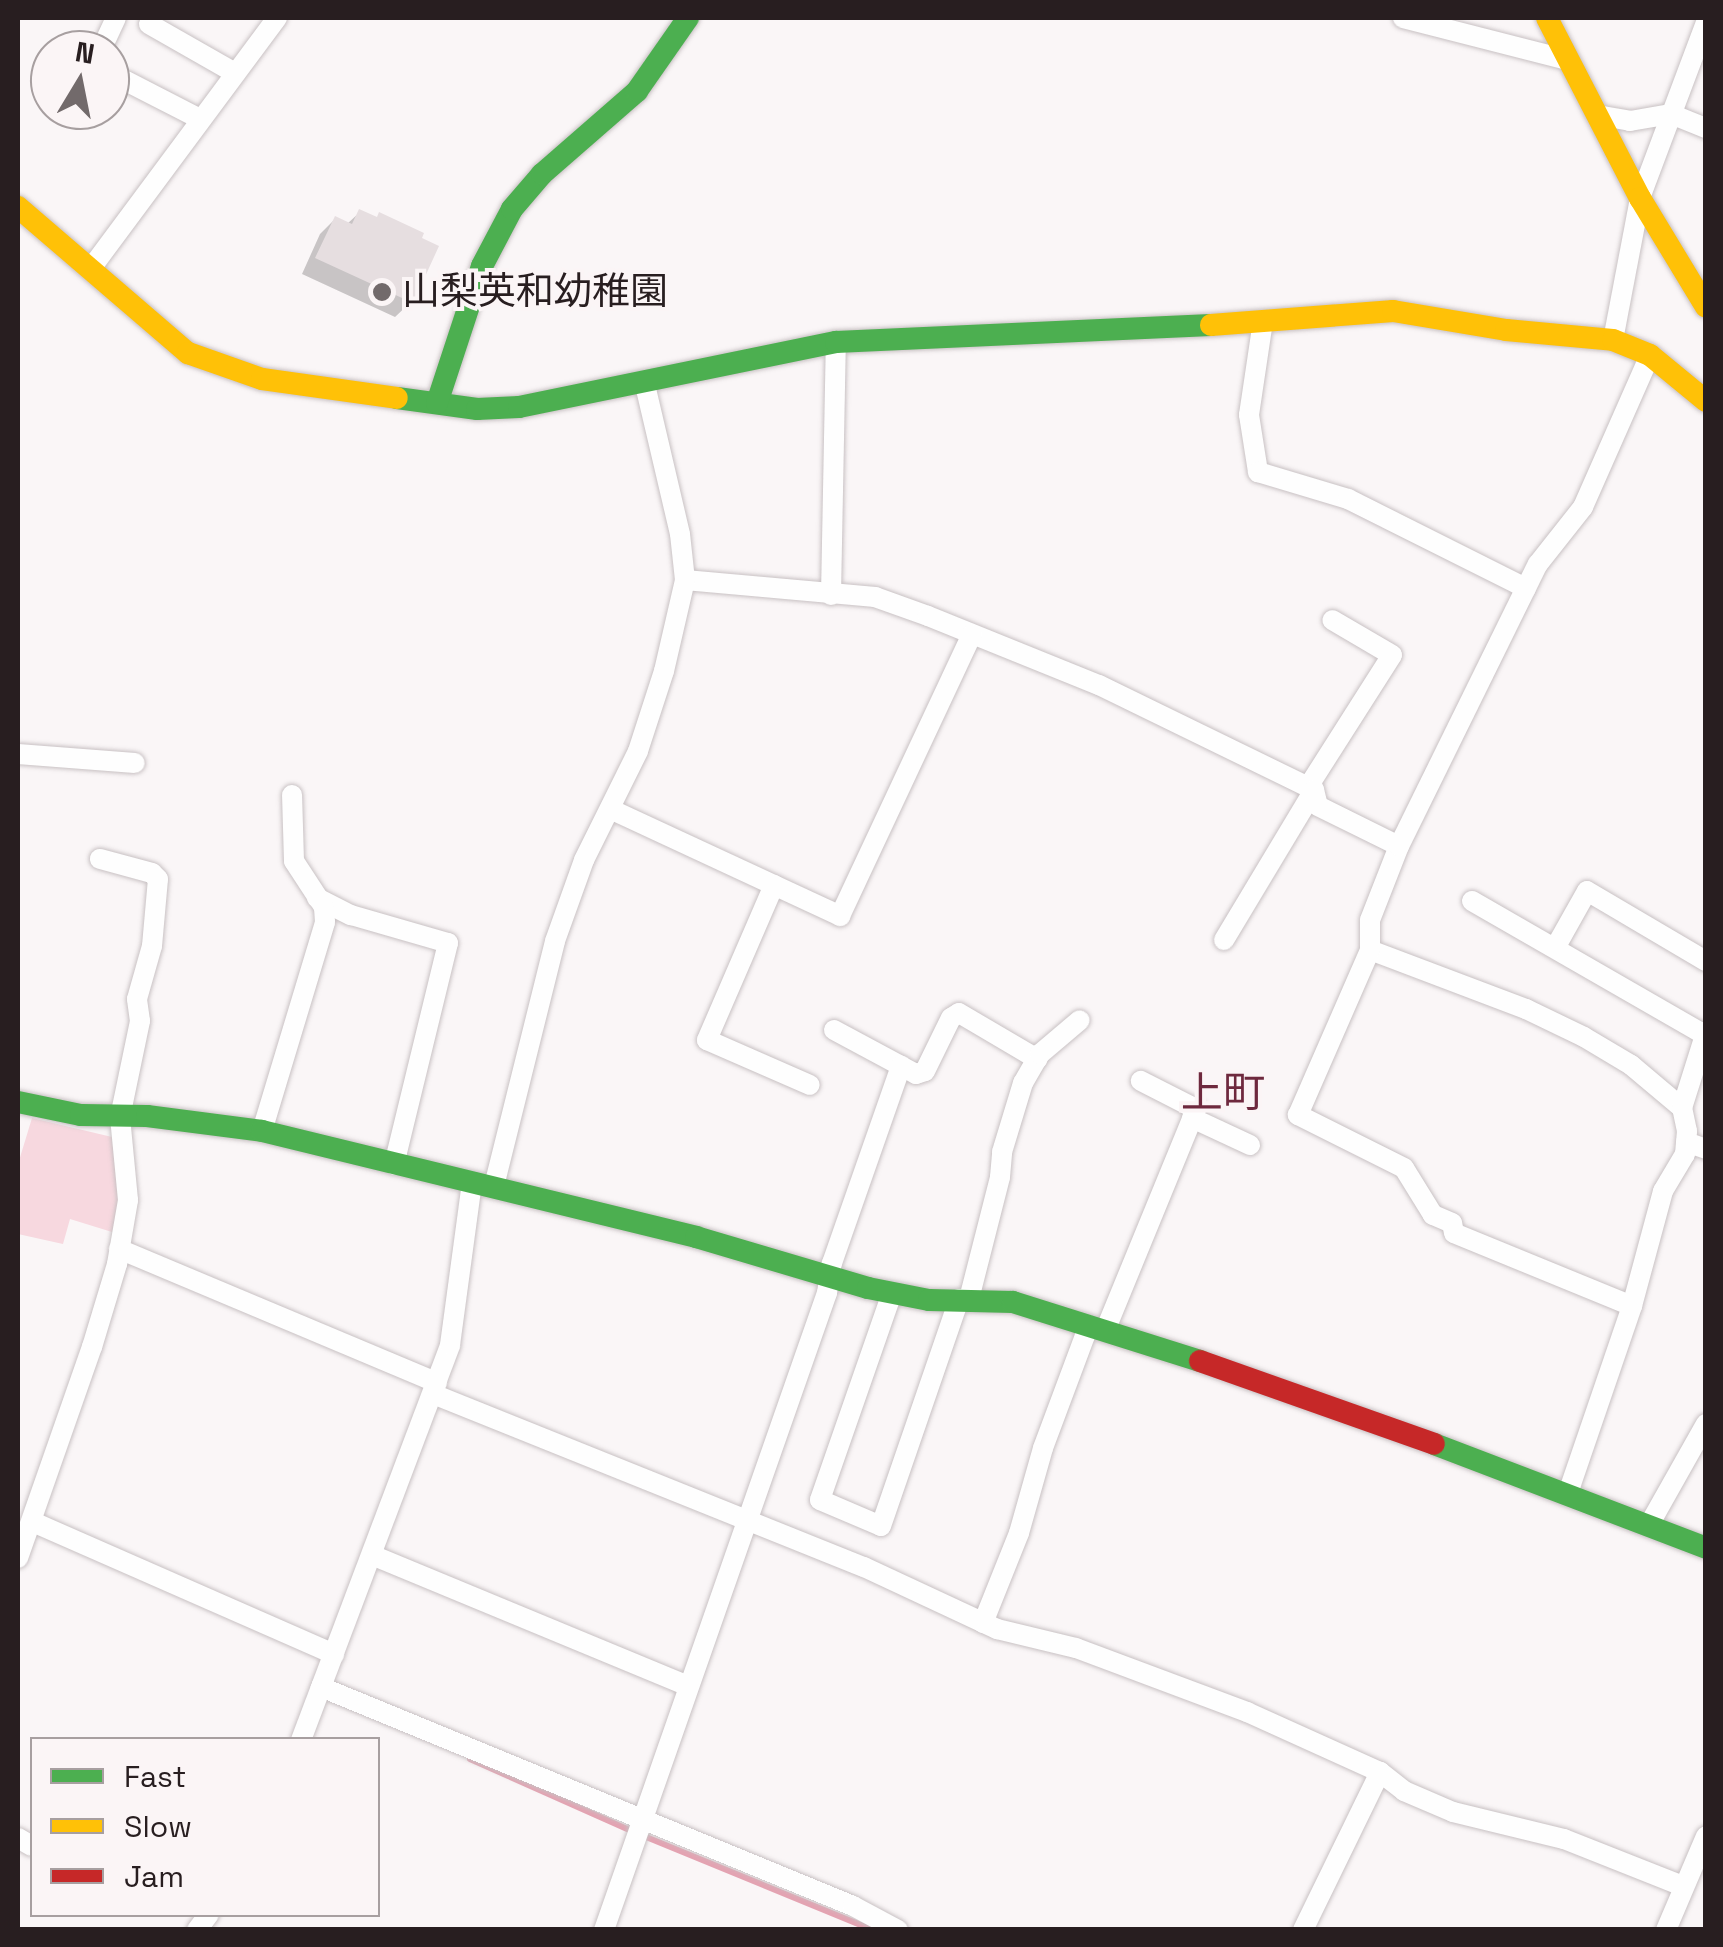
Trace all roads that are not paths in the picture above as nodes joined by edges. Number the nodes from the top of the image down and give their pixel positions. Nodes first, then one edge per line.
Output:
1 (277, 18) edge
2 (688, 18) edge
3 (1403, 18) edge
4 (1547, 18) edge
5 (1706, 22) edge
6 (149, 24) dead end
7 (1568, 60) junction
8 (235, 73) junction
9 (130, 83) edge
10 (1671, 114) junction
11 (1597, 115) junction
12 (200, 119) junction
13 (1706, 128) edge
14 (1640, 198) junction
15 (18, 206) edge
16 (92, 266) junction
17 (1706, 307) edge
18 (1263, 321) junction
19 (1613, 340) junction
20 (836, 342) junction
21 (1650, 355) junction
22 (644, 382) junction
23 (1706, 401) edge
24 (437, 404) junction
25 (685, 580) junction
26 (1526, 588) junction
27 (832, 595) junction
28 (1332, 620) dead end
29 (972, 634) junction
30 (18, 754) edge
31 (135, 762) dead end
32 (1311, 789) junction
33 (292, 796) dead end
34 (610, 809) junction
35 (1399, 846) junction
36 (100, 859) dead end
37 (774, 885) junction
38 (316, 898) junction
39 (1472, 901) dead end
40 (1224, 940) dead end
41 (1555, 948) junction
42 (1370, 950) junction
43 (1706, 960) edge
44 (1080, 1020) dead end
45 (834, 1030) dead end
46 (1704, 1042) edge
47 (1037, 1058) junction
48 (901, 1066) junction
49 (1140, 1082) dead end
50 (810, 1085) dead end
51 (18, 1102) edge
52 (1682, 1108) junction
53 (120, 1117) junction
54 (1192, 1118) junction
55 (262, 1131) junction
56 (1250, 1144) dead end
57 (1696, 1145) edge
58 (394, 1165) junction
59 (483, 1184) junction
60 (119, 1249) junction
61 (829, 1278) junction
62 (892, 1293) junction
63 (964, 1299) junction
64 (1632, 1306) junction
65 (1097, 1328) junction
66 (435, 1389) junction
67 (1706, 1424) edge
68 (1568, 1493) junction
69 (747, 1520) junction
70 (33, 1522) junction
71 (1649, 1526) junction
72 (1706, 1548) edge
73 (372, 1555) junction
74 (18, 1558) edge
75 (983, 1622) junction
76 (334, 1654) junction
77 (688, 1686) junction
78 (321, 1687) junction
79 (302, 1737) edge
80 (1380, 1772) junction
81 (639, 1827) junction
82 (1706, 1836) edge
83 (1683, 1886) junction
84 (604, 1930) edge
85 (898, 1930) edge
86 (1303, 1930) edge
87 (1666, 1930) edge

1 - 8 street
2 - 24 street
3 - 7 street
4 - 7 street
5 - 10 street
6 - 8 street
7 - 11 street
8 - 12 street
9 - 12 street
10 - 11 street
10 - 13 street
10 - 14 street
11 - 14 street
12 - 16 street
14 - 17 street
14 - 19 street
15 - 16 street
16 - 24 street
18 - 19 street
18 - 20 street
18 - 26 street
19 - 21 street
20 - 22 street
20 - 27 street
21 - 23 street
21 - 26 street
22 - 24 street
22 - 25 street
25 - 27 street
25 - 34 street
26 - 35 street
27 - 29 street
28 - 32 street
29 - 32 street
29 - 37 street
30 - 31 street
32 - 35 street
32 - 40 street
33 - 38 street
34 - 37 street
34 - 59 street
35 - 42 street
36 - 53 street
37 - 50 street
38 - 55 street
38 - 58 street
39 - 41 street
41 - 43 street
41 - 46 street
42 - 52 street
42 - 64 street
44 - 47 street
45 - 48 street
46 - 52 street
47 - 48 street
47 - 63 street
48 - 61 street
49 - 54 street
51 - 53 street
52 - 57 street
53 - 55 street
53 - 60 street
54 - 56 street
54 - 65 street
55 - 58 street
57 - 64 street
58 - 59 street
59 - 61 street
59 - 66 street
60 - 66 street
60 - 70 street
61 - 62 street
61 - 69 street
62 - 63 street
62 - 63 street
63 - 65 street
64 - 68 street
65 - 68 street
65 - 75 street
66 - 69 street
66 - 73 street
67 - 71 street
68 - 71 street
69 - 75 street
69 - 77 street
70 - 74 street
70 - 76 street
71 - 72 street
73 - 76 street
73 - 77 street
75 - 80 street
76 - 78 street
77 - 81 street
78 - 79 street
78 - 81 street
80 - 83 street
80 - 86 street
81 - 84 street
81 - 85 street
82 - 83 street
83 - 87 street

